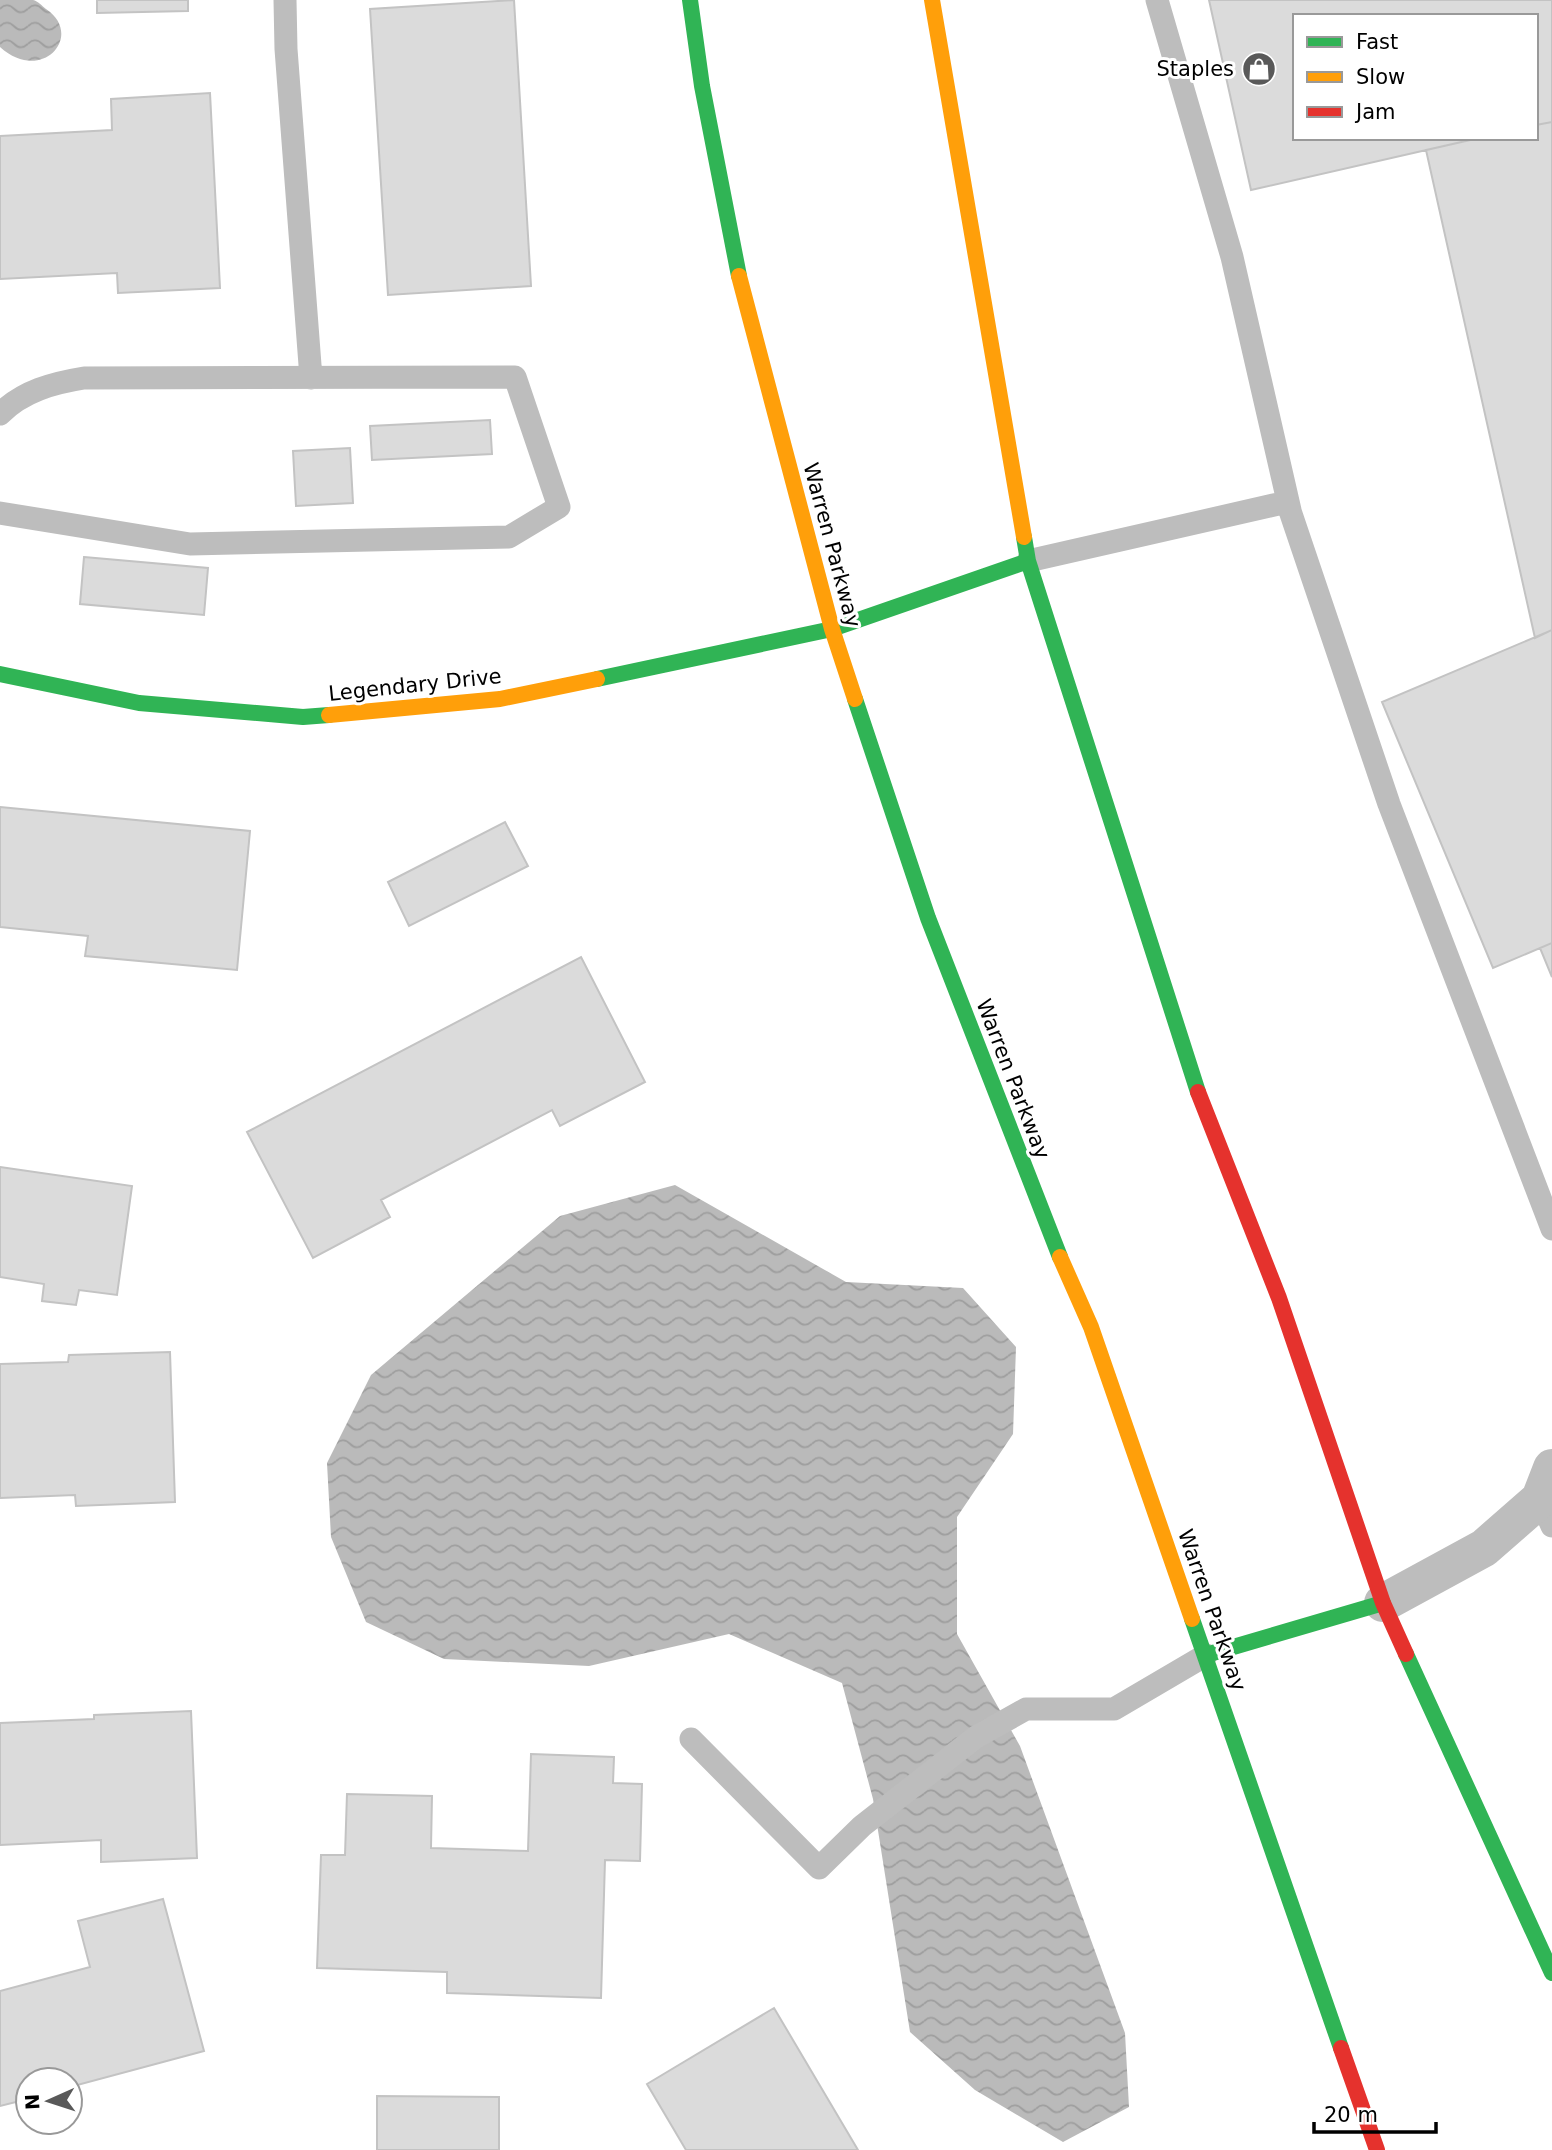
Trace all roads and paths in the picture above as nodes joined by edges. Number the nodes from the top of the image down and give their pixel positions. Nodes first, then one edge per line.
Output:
1 (285, 0) edge
2 (690, 0) edge
3 (932, 0) edge
4 (1157, 0) edge
5 (311, 378) junction
6 (0, 414) edge
7 (1290, 510) junction
8 (0, 513) edge
9 (1028, 561) junction
10 (832, 628) junction
11 (0, 674) edge
12 (1552, 1229) edge
13 (1548, 1497) edge
14 (1383, 1603) junction
15 (1206, 1655) junction
16 (691, 1738) dead end
17 (1552, 1973) edge
18 (1377, 2150) edge

1 - 5 lane
2 - 10 main road, Warren Parkway
3 - 9 main road
4 - 7 lane
5 - 6 lane
5 - 8 lane
7 - 9 lane
7 - 12 lane
9 - 10 main road, Legendary Drive
9 - 14 main road
10 - 11 main road, Legendary Drive
10 - 15 main road, Warren Parkway
13 - 14 street
14 - 15 main road
14 - 17 main road
15 - 16 lane
15 - 18 main road, Warren Parkway

